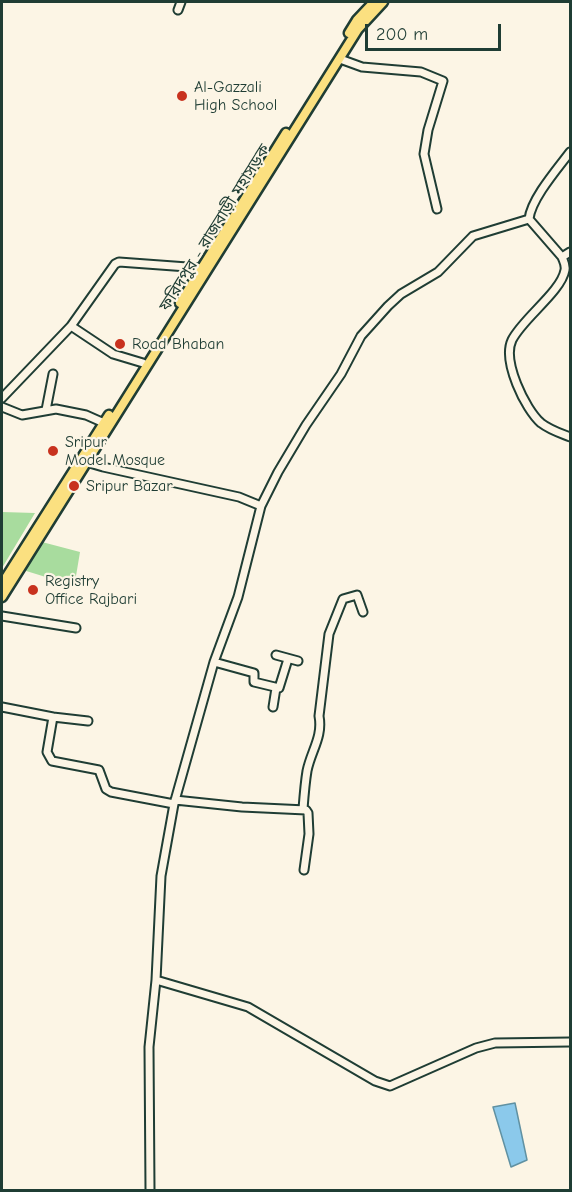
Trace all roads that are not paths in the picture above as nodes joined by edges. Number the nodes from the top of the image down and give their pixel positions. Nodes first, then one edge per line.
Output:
1 (181, 2) edge
2 (374, 2) edge
3 (383, 2) edge
4 (178, 10) dead end
5 (340, 58) junction
6 (570, 152) edge
7 (437, 208) dead end
8 (529, 219) junction
9 (570, 252) edge
10 (562, 257) junction
11 (201, 268) junction
12 (71, 326) junction
13 (143, 363) junction
14 (53, 374) dead end
15 (2, 398) edge
16 (2, 406) edge
17 (46, 410) junction
18 (104, 423) junction
19 (570, 437) edge
20 (86, 462) junction
21 (261, 506) junction
22 (2, 584) edge
23 (2, 597) edge
24 (363, 612) dead end
25 (2, 616) edge
26 (76, 628) dead end
27 (276, 655) dead end
28 (288, 659) junction
29 (298, 661) dead end
30 (214, 662) junction
31 (276, 688) junction
32 (273, 706) dead end
33 (2, 707) edge
34 (53, 717) junction
35 (88, 721) dead end
36 (174, 802) junction
37 (303, 809) junction
38 (304, 870) dead end
39 (156, 980) junction
40 (570, 1042) edge
41 (150, 1191) edge

1 - 4 street
2 - 11 main road, ফরিদপুর - রাজবাড়ী মহাসড়ক
3 - 5 main road, ফরিদপুর - রাজবাড়ী মহাসড়ক
5 - 7 street
5 - 20 main road, ফরিদপুর - রাজবাড়ী মহাসড়ক
6 - 8 street
8 - 10 street
8 - 21 street
9 - 10 street
10 - 19 street
11 - 12 street
11 - 13 main road, ফরিদপুর - রাজবাড়ী মহাসড়ক
12 - 13 street
12 - 15 street
13 - 18 main road, ফরিদপুর - রাজবাড়ী মহাসড়ক
14 - 17 street
16 - 17 street
17 - 18 street
18 - 22 main road, ফরিদপুর - রাজবাড়ী মহাসড়ক
20 - 21 street
20 - 23 main road, ফরিদপুর - রাজবাড়ী মহাসড়ক
21 - 30 street
24 - 37 street
25 - 26 street
27 - 28 street
28 - 29 street
28 - 31 street
30 - 31 street
30 - 36 street
31 - 32 street
33 - 34 street
34 - 35 street
34 - 36 street
36 - 37 street
36 - 39 street
37 - 38 street
39 - 40 street
39 - 41 street

